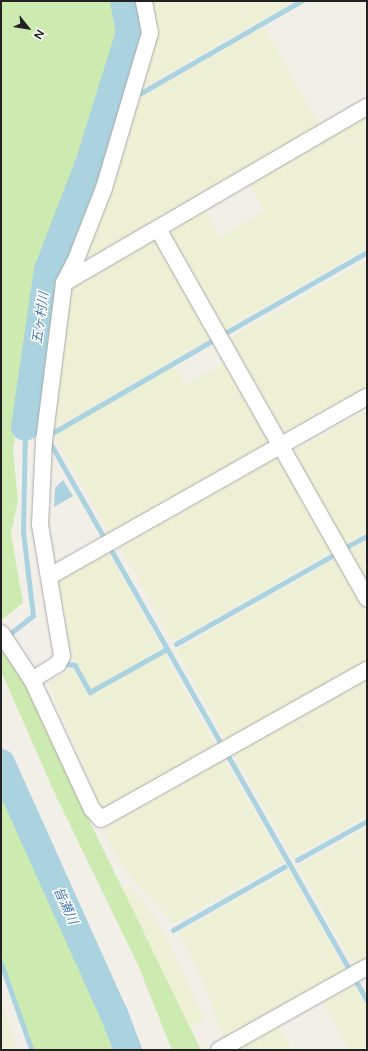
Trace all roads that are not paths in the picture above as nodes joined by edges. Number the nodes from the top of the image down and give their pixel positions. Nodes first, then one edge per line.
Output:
1 (144, 1) edge
2 (367, 107) edge
3 (158, 229) junction
4 (64, 283) junction
5 (367, 397) edge
6 (281, 446) junction
7 (50, 576) junction
8 (367, 599) edge
9 (1, 633) edge
10 (367, 670) edge
11 (32, 680) junction
12 (358, 972) edge
13 (219, 1050) edge

1 - 4 street
2 - 3 street
3 - 4 street
3 - 6 street
4 - 7 street
5 - 6 street
6 - 7 street
6 - 8 street
7 - 11 street
9 - 11 street
10 - 11 street
12 - 13 street

